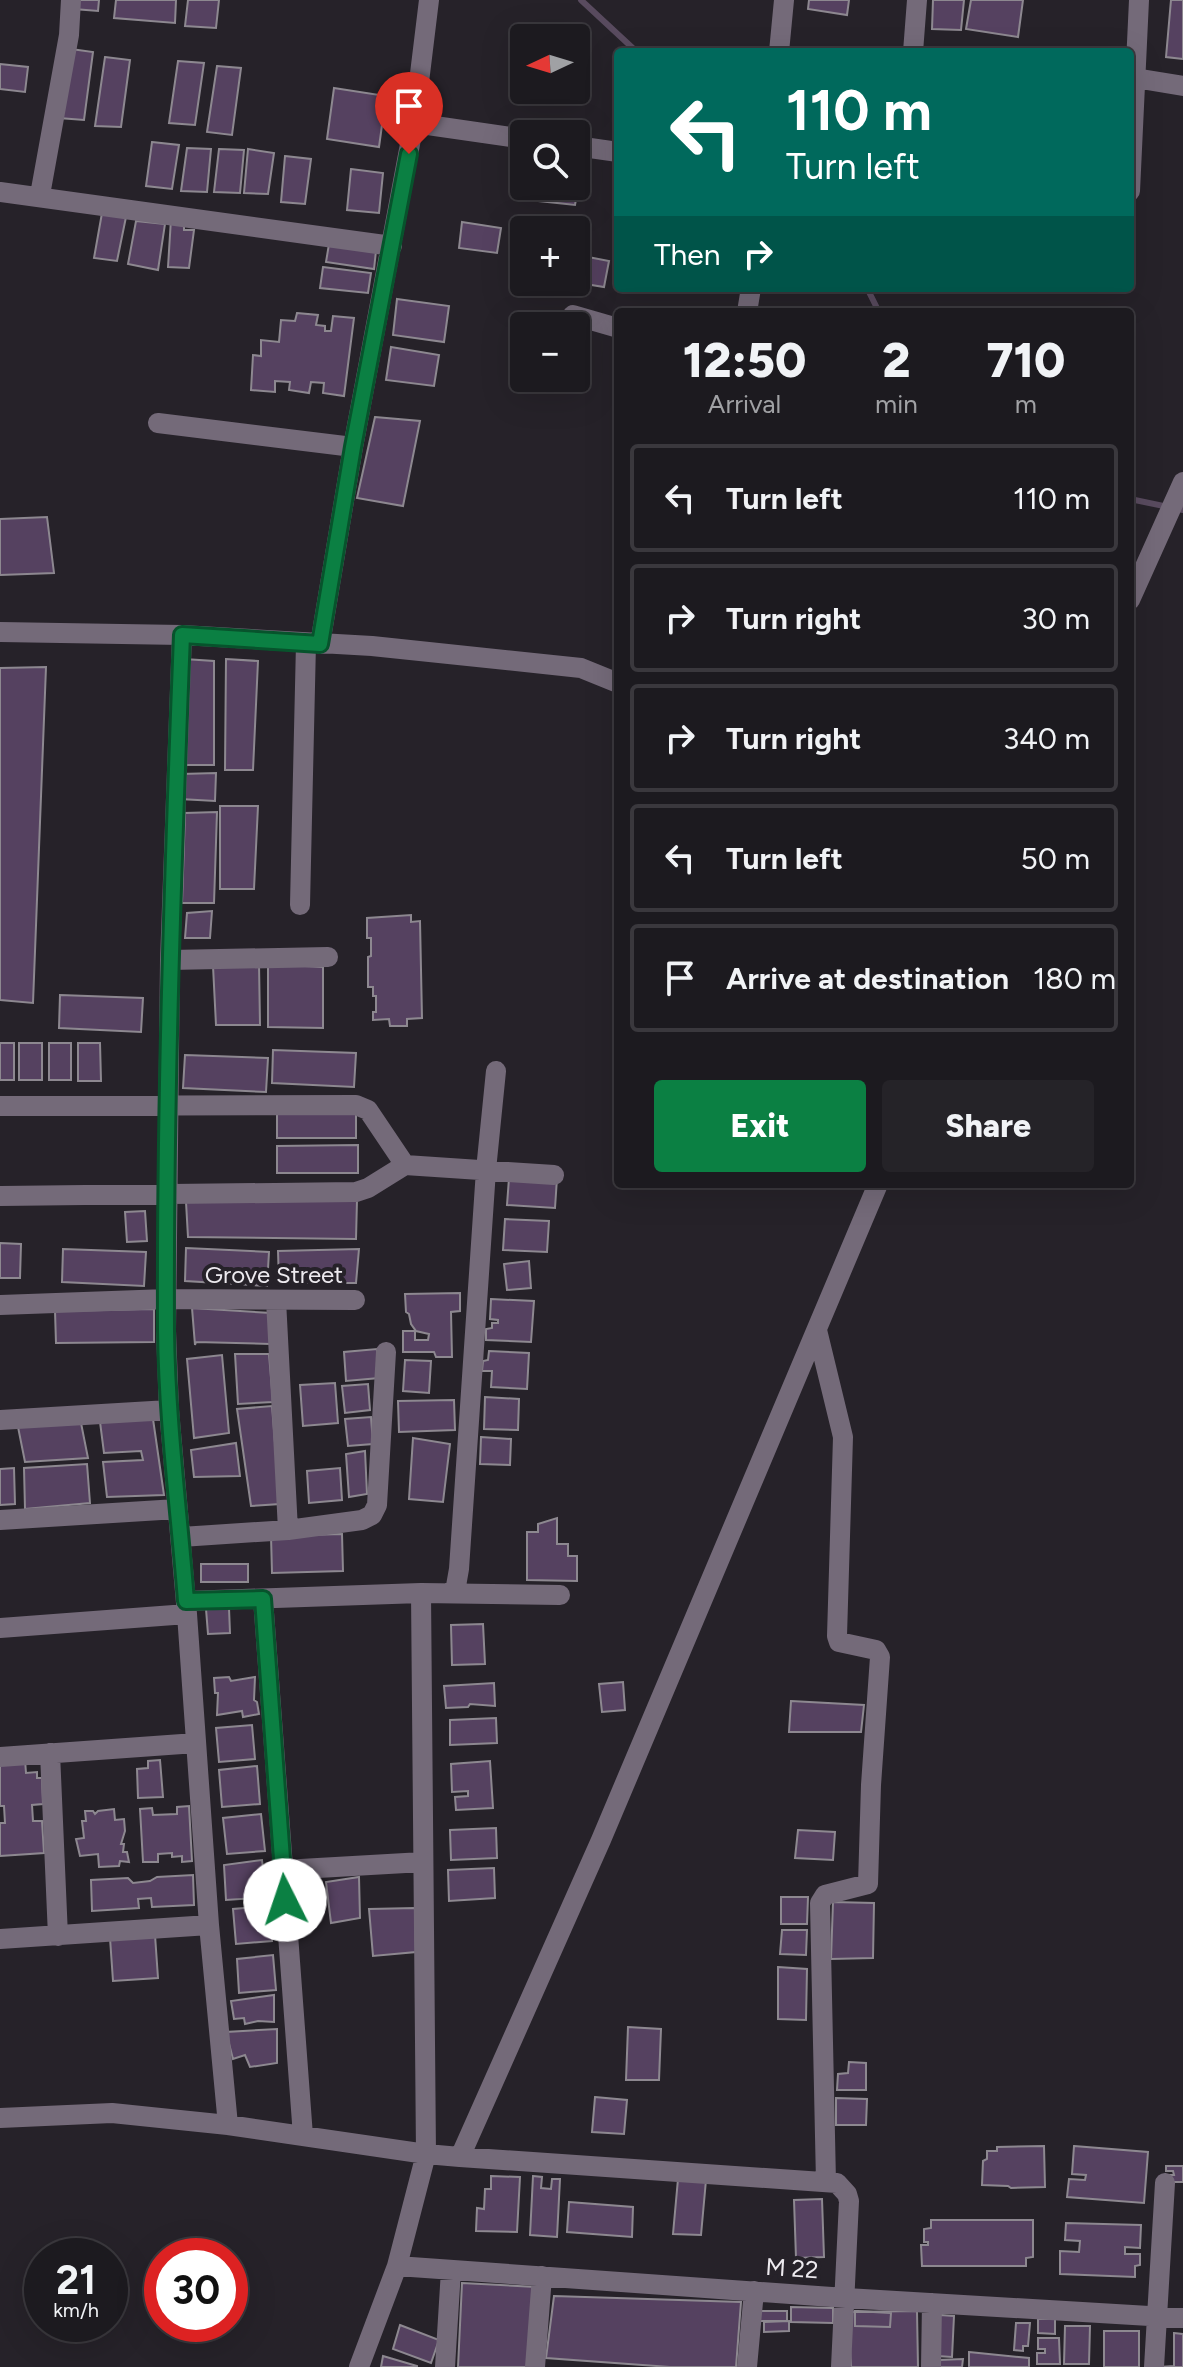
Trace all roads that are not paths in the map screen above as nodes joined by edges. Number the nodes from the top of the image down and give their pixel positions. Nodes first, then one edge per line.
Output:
1 (71, 0) edge
2 (429, 0) edge
3 (784, 0) edge
4 (917, 0) edge
5 (1139, 0) edge
6 (779, 48) edge
7 (913, 48) edge
8 (1135, 78) junction
9 (1183, 86) edge
10 (1134, 101) edge
11 (414, 123) junction
12 (510, 137) edge
13 (590, 148) edge
14 (614, 151) edge
15 (0, 192) edge
16 (40, 195) junction
17 (392, 246) junction
18 (590, 320) edge
19 (614, 327) edge
20 (158, 423) dead end
21 (353, 447) junction
22 (1183, 482) edge
23 (1134, 591) edge
24 (0, 632) edge
25 (182, 635) junction
26 (313, 644) junction
27 (614, 681) edge
28 (300, 905) dead end
29 (328, 957) dead end
30 (170, 960) junction
31 (496, 1071) dead end
32 (169, 1105) junction
33 (0, 1106) edge
34 (405, 1165) junction
35 (486, 1170) junction
36 (554, 1175) dead end
37 (876, 1188) edge
38 (168, 1194) junction
39 (0, 1196) edge
40 (167, 1299) junction
41 (276, 1300) junction
42 (355, 1300) dead end
43 (0, 1305) edge
44 (817, 1330) junction
45 (386, 1352) dead end
46 (169, 1410) junction
47 (0, 1420) edge
48 (177, 1509) junction
49 (0, 1520) edge
50 (288, 1530) junction
51 (181, 1537) junction
52 (421, 1593) junction
53 (451, 1593) junction
54 (560, 1595) dead end
55 (263, 1599) junction
56 (187, 1608) junction
57 (0, 1628) edge
58 (196, 1743) junction
59 (50, 1753) junction
60 (0, 1757) edge
61 (423, 1862) junction
62 (283, 1870) junction
63 (209, 1925) junction
64 (58, 1936) junction
65 (0, 1939) edge
66 (0, 2118) edge
67 (228, 2125) junction
68 (303, 2136) junction
69 (426, 2154) junction
70 (460, 2157) junction
71 (826, 2182) junction
72 (1165, 2183) dead end
73 (397, 2266) junction
74 (451, 2270) junction
75 (542, 2276) junction
76 (754, 2291) junction
77 (846, 2298) junction
78 (932, 2303) junction
79 (1158, 2317) junction
80 (1183, 2318) edge
81 (359, 2367) edge
82 (445, 2367) edge
83 (535, 2367) edge
84 (747, 2367) edge
85 (841, 2367) edge
86 (931, 2367) edge
87 (1154, 2367) edge

1 - 16 street
2 - 11 street
3 - 6 street
4 - 7 street
5 - 8 street
8 - 9 street
8 - 10 street
11 - 12 street
11 - 17 street
13 - 14 street
15 - 16 street
16 - 17 street
17 - 21 street
18 - 19 street
20 - 21 street
21 - 26 street
22 - 23 street
24 - 25 street
25 - 26 street
25 - 30 street
26 - 27 street
26 - 28 street
29 - 30 street
30 - 32 street
31 - 35 street
32 - 33 street
32 - 34 street
32 - 38 street
34 - 35 street
34 - 38 street
35 - 36 street
35 - 53 street
37 - 44 street
38 - 39 street
38 - 40 street
40 - 41 street, Grove Street
40 - 43 street, Grove Street
40 - 46 street
41 - 42 street, Grove Street
41 - 50 street
44 - 70 street
44 - 71 street
45 - 50 street
46 - 47 street
46 - 48 street
48 - 49 street
48 - 51 street
50 - 51 street
51 - 56 street
52 - 53 street
52 - 55 street
52 - 61 street
53 - 54 street
55 - 56 street
55 - 62 street
56 - 57 street
56 - 58 street
58 - 59 street
58 - 63 street
59 - 60 street
59 - 64 street
61 - 62 street
61 - 69 street
62 - 68 street
63 - 64 street
63 - 67 street
64 - 65 street
66 - 67 street
67 - 68 street
68 - 69 street
69 - 70 street
69 - 73 street
70 - 71 street
71 - 77 street
72 - 79 street
73 - 74 street, M 22
73 - 81 street
74 - 75 street, M 22
74 - 82 street
75 - 76 street, M 22
75 - 83 street
76 - 77 street, M 22
76 - 84 street
77 - 78 street, M 22
77 - 85 street
78 - 79 street, M 22
78 - 86 street
79 - 80 street, M 22
79 - 87 street

